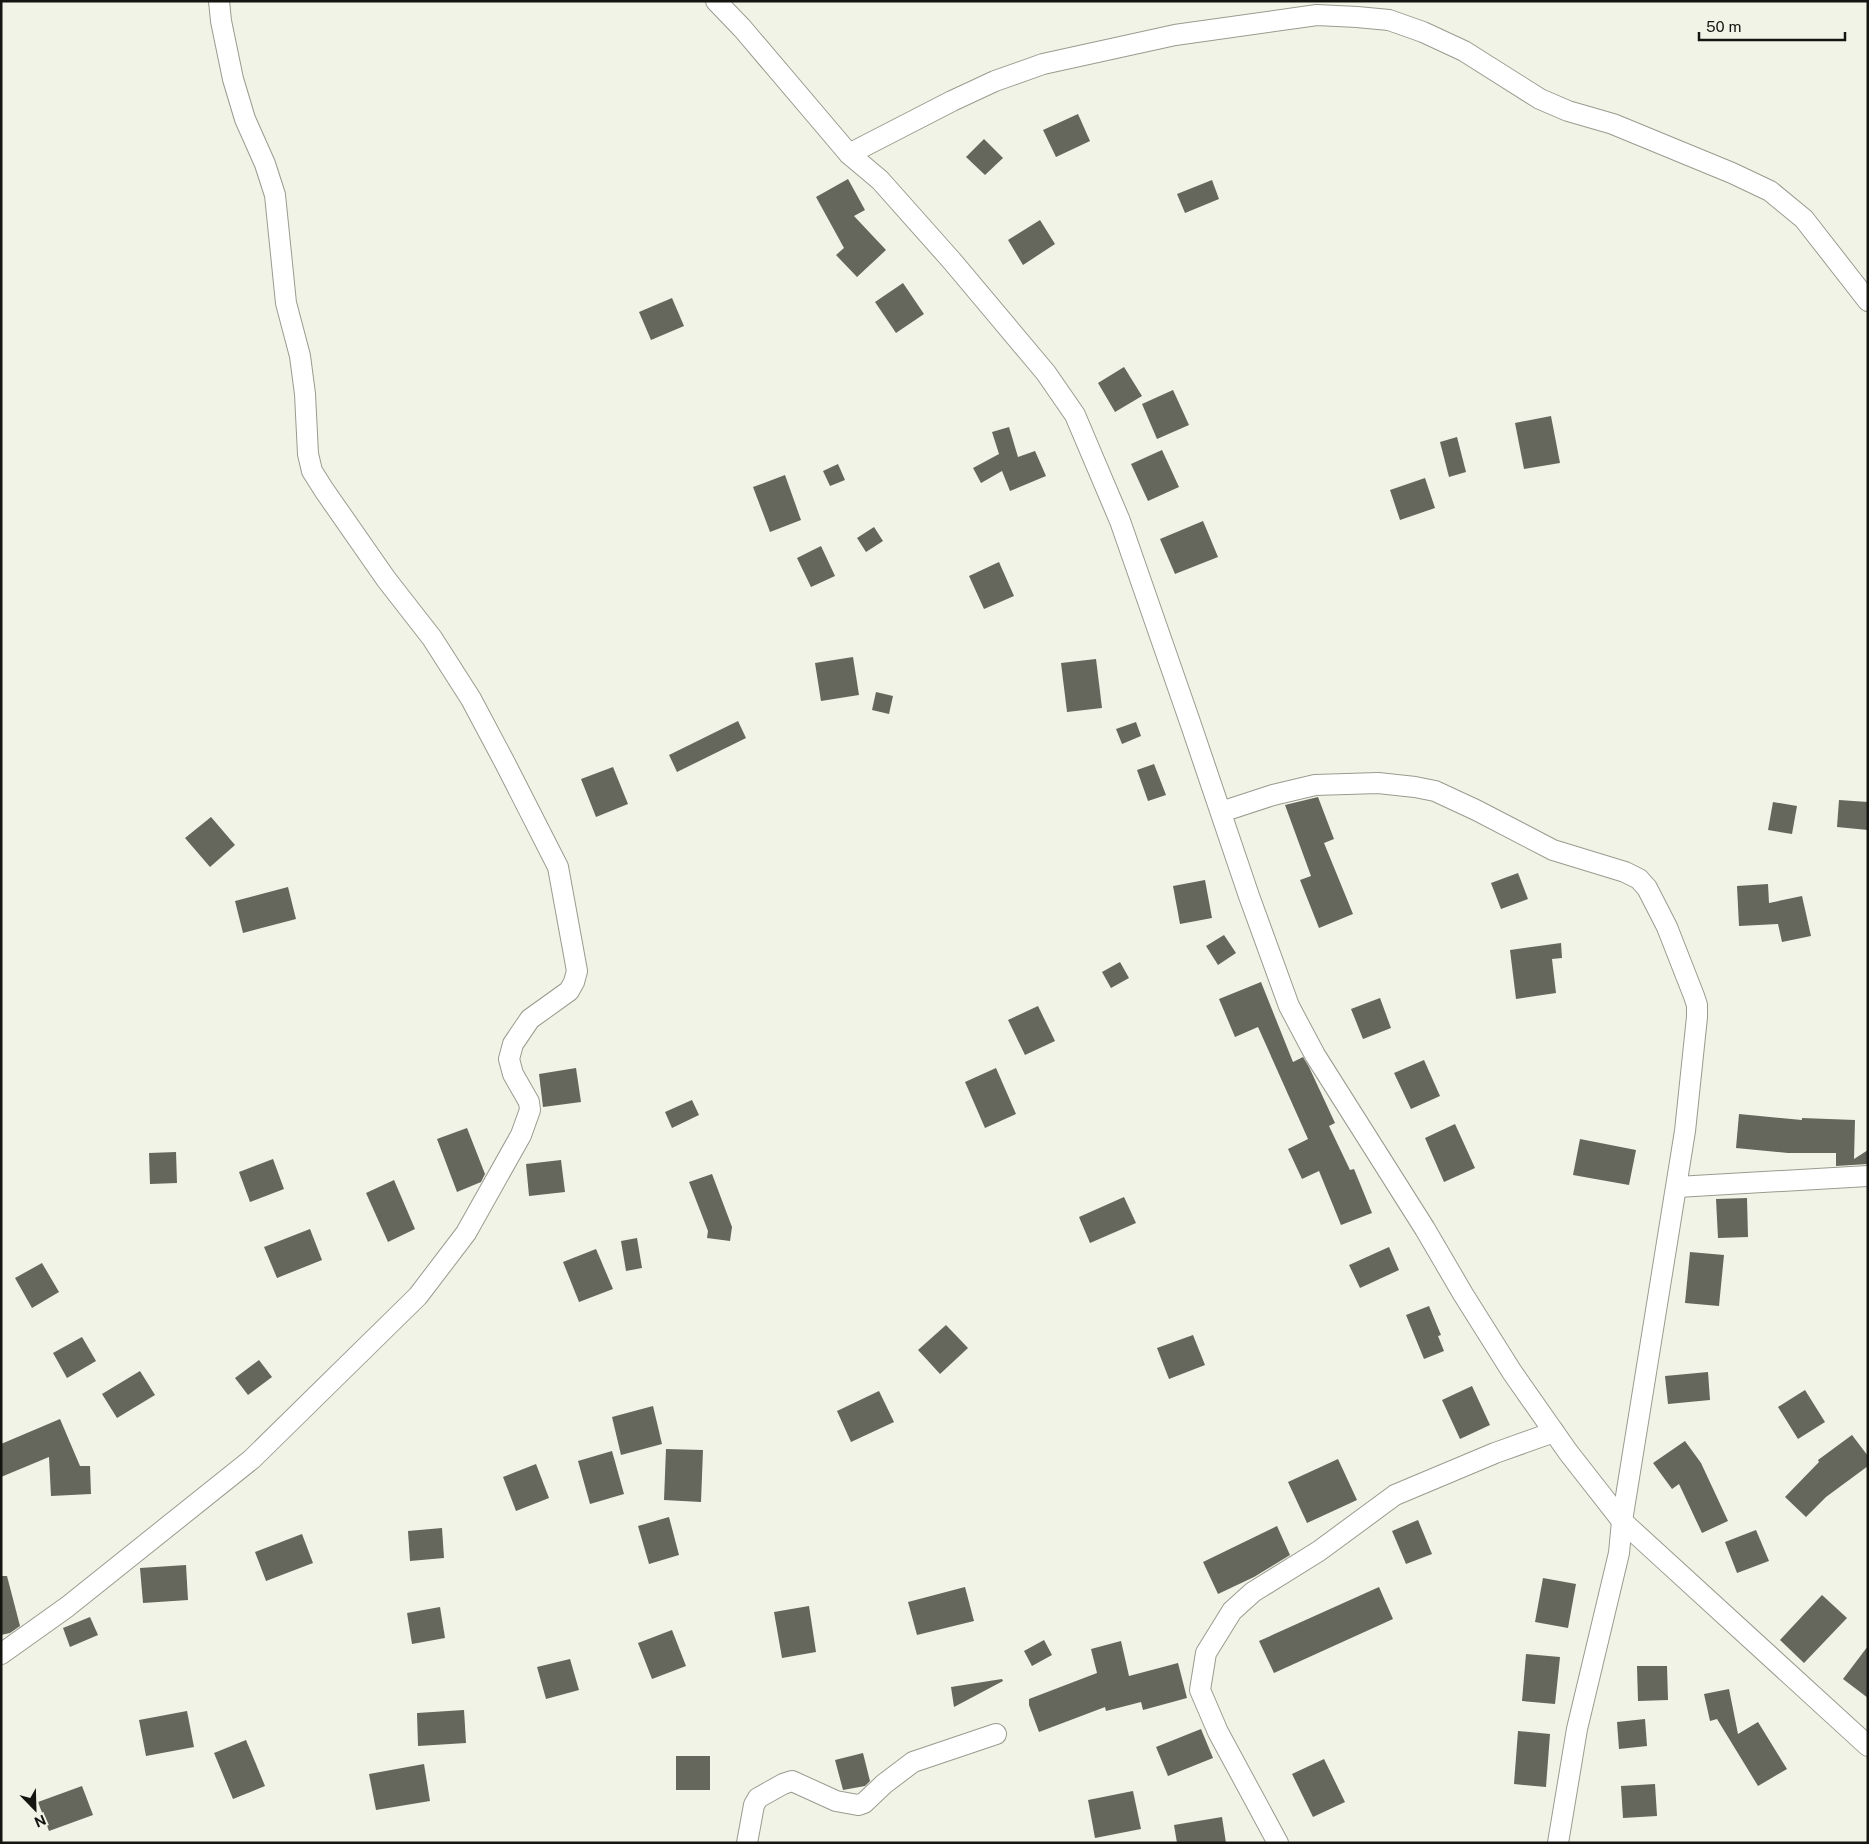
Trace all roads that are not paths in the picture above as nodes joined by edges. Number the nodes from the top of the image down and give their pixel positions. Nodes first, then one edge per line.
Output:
1 (219, 1) edge
2 (716, 1) edge
3 (849, 154) junction
4 (1868, 301) edge
5 (1221, 812) junction
6 (1868, 1176) edge
7 (1677, 1186) junction
8 (1554, 1432) junction
9 (1622, 1521) junction
10 (1, 1654) edge
11 (996, 1734) dead end
12 (1868, 1746) edge
13 (747, 1843) edge
14 (1278, 1843) edge
15 (1558, 1843) edge

1 - 10 street
2 - 3 street
3 - 4 street
3 - 5 street
5 - 7 street
5 - 8 street
6 - 7 street
7 - 9 street
8 - 9 street
8 - 14 street
9 - 12 street
9 - 15 street
11 - 13 street

